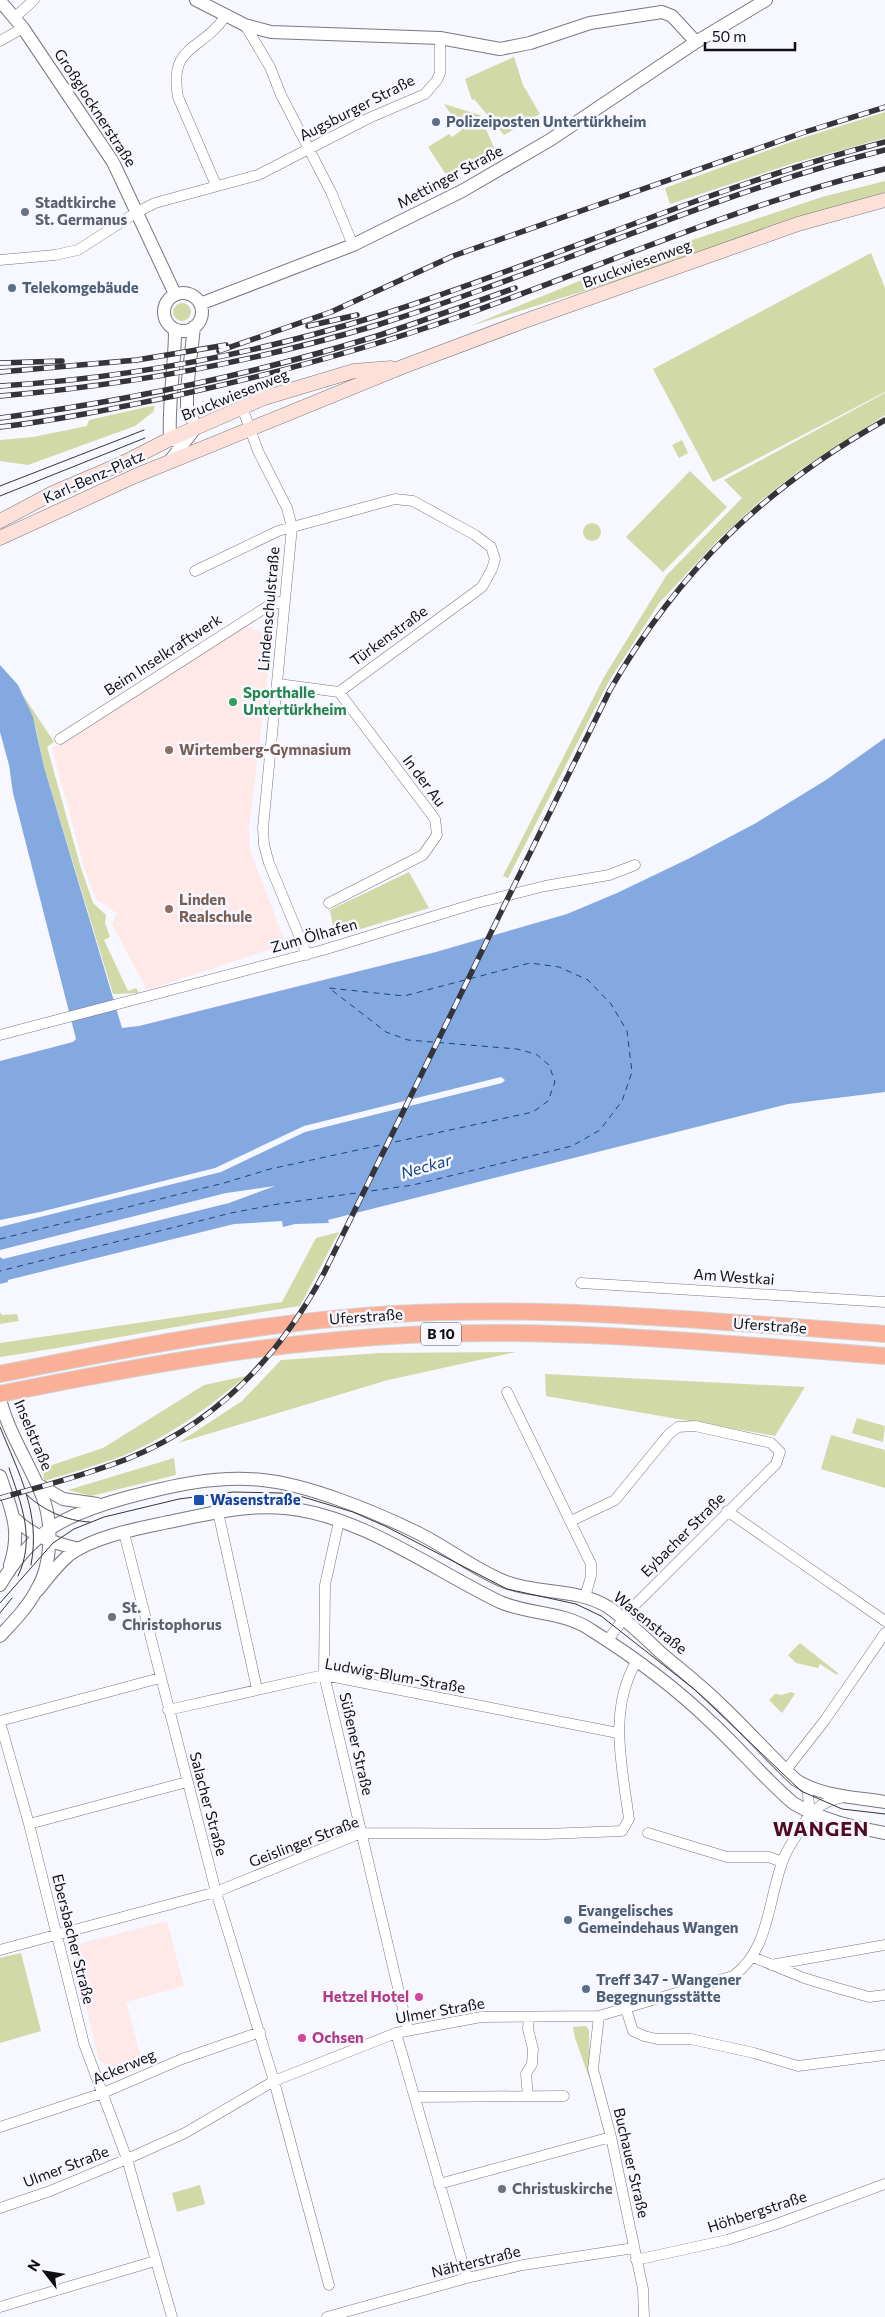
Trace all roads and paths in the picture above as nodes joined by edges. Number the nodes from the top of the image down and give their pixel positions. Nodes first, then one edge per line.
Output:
1 (34, 0) edge
2 (196, 0) edge
3 (766, 0) edge
4 (0, 1) edge
5 (226, 15) junction
6 (15, 17) junction
7 (246, 24) junction
8 (23, 28) junction
9 (440, 38) junction
10 (0, 41) edge
11 (696, 42) junction
12 (309, 150) junction
13 (216, 185) junction
14 (885, 200) edge
15 (137, 212) junction
16 (352, 246) junction
17 (0, 260) edge
18 (174, 294) junction
19 (200, 304) junction
20 (194, 327) junction
21 (175, 330) junction
22 (402, 367) junction
23 (242, 407) junction
24 (196, 427) junction
25 (250, 428) junction
26 (170, 439) junction
27 (185, 443) junction
28 (202, 448) junction
29 (170, 461) junction
30 (0, 521) edge
31 (292, 526) junction
32 (0, 538) edge
33 (195, 571) dead end
34 (285, 600) junction
35 (278, 684) junction
36 (339, 692) junction
37 (60, 739) dead end
38 (634, 865) dead end
39 (329, 903) dead end
40 (307, 955) junction
41 (0, 1035) edge
42 (581, 1283) dead end
43 (885, 1302) edge
44 (885, 1334) edge
45 (885, 1356) edge
46 (0, 1374) edge
47 (507, 1392) dead end
48 (0, 1394) edge
49 (0, 1399) edge
50 (0, 1476) edge
51 (37, 1484) junction
52 (102, 1504) junction
53 (727, 1511) junction
54 (218, 1512) junction
55 (15, 1519) junction
56 (339, 1521) junction
57 (571, 1521) junction
58 (124, 1532) junction
59 (46, 1535) junction
60 (79, 1549) junction
61 (9, 1567) junction
62 (1, 1584) edge
63 (37, 1591) junction
64 (585, 1596) junction
65 (623, 1619) junction
66 (885, 1620) edge
67 (885, 1632) edge
68 (0, 1636) edge
69 (608, 1640) junction
70 (636, 1662) junction
71 (324, 1675) junction
72 (160, 1678) junction
73 (256, 1689) junction
74 (168, 1710) junction
75 (0, 1722) edge
76 (618, 1733) junction
77 (786, 1770) junction
78 (187, 1782) junction
79 (807, 1787) junction
80 (850, 1796) junction
81 (885, 1802) edge
82 (810, 1813) junction
83 (29, 1824) junction
84 (361, 1833) junction
85 (648, 1833) dead end
86 (885, 1833) edge
87 (782, 1862) junction
88 (216, 1892) junction
89 (56, 1936) junction
90 (885, 1945) edge
91 (0, 1950) edge
92 (753, 1957) junction
93 (771, 1965) junction
94 (885, 1995) edge
95 (626, 2009) junction
96 (599, 2016) junction
97 (529, 2017) junction
98 (408, 2030) junction
99 (260, 2032) junction
100 (396, 2033) junction
101 (885, 2055) edge
102 (274, 2081) junction
103 (103, 2093) junction
104 (528, 2096) junction
105 (564, 2096) dead end
106 (415, 2097) junction
107 (0, 2128) edge
108 (611, 2137) junction
109 (126, 2159) junction
110 (439, 2184) junction
111 (885, 2184) edge
112 (0, 2208) edge
113 (634, 2248) junction
114 (636, 2260) junction
115 (155, 2261) junction
116 (467, 2278) junction
117 (329, 2285) dead end
118 (0, 2307) edge
119 (172, 2317) edge
120 (327, 2317) edge
121 (644, 2317) edge

1 - 6 street
2 - 5 street
3 - 11 street
4 - 6 street, Großglocknerstraße
5 - 7 street
5 - 13 street
6 - 8 street, Großglocknerstraße
7 - 9 street
7 - 12 street
8 - 10 street
8 - 15 street, Großglocknerstraße
9 - 11 street
9 - 12 street, Augsburger Straße
11 - 16 street, Mettinger Straße
12 - 13 street, Augsburger Straße
12 - 16 street
13 - 15 street, Augsburger Straße
14 - 22 main road, Bruckwiesenweg
15 - 17 street, Augsburger Straße
15 - 18 street, Großglocknerstraße
16 - 19 street, Mettinger Straße
18 - 19 street
18 - 21 street
19 - 20 street
20 - 21 street
20 - 24 street
21 - 26 street
22 - 23 main road, Bruckwiesenweg
22 - 25 main road, Bruckwiesenweg
23 - 24 main road, Bruckwiesenweg
23 - 25 street, Lindenschulstraße
24 - 26 main road, Bruckwiesenweg
24 - 27 street
25 - 28 main road, Bruckwiesenweg
25 - 31 street, Lindenschulstraße
26 - 27 street
26 - 30 main road, Karl-Benz-Platz
27 - 28 street
27 - 29 street
28 - 29 main road, Karl-Benz-Platz
29 - 32 main road, Karl-Benz-Platz
31 - 33 street, Lindenschulstraße
31 - 34 street, Lindenschulstraße
31 - 36 street, Türkenstraße
34 - 35 street, Lindenschulstraße
34 - 37 street, Beim Inselkraftwerk
35 - 36 street
35 - 40 street, Lindenschulstraße
36 - 39 street, In der Au
38 - 40 street, Zum Ölhafen
40 - 41 street, Zum Ölhafen
42 - 43 street, Am Westkai
44 - 46 highway, Uferstraße / B 10
45 - 48 highway, Uferstraße / B 10
47 - 57 street
49 - 51 street, Inselstraße
50 - 55 street
51 - 52 street, Inselstraße
51 - 59 street, Inselstraße
52 - 59 street, Wasenstraße
52 - 64 street, Wasenstraße
53 - 57 street, Eybacher Straße
53 - 65 street, Eybacher Straße
53 - 66 street
54 - 56 street
54 - 58 street
54 - 73 street
55 - 59 street
55 - 61 street
56 - 69 street
56 - 71 street, Süßener Straße
57 - 64 street
58 - 60 street
58 - 72 street, Salacher Straße
59 - 60 street
59 - 61 street, Wasenstraße
59 - 63 street, Inselstraße
60 - 63 street
61 - 62 street, Wasenstraße
63 - 68 street, Inselstraße
64 - 65 street, Wasenstraße
65 - 69 street, Eybacher Straße
65 - 77 street, Wasenstraße
67 - 77 street
69 - 70 street
70 - 76 street
70 - 82 street
71 - 73 street, Ludwig-Blum-Straße
71 - 76 street, Ludwig-Blum-Straße
71 - 84 street, Süßener Straße
72 - 74 street, Salacher Straße
72 - 75 street
73 - 74 street, Ludwig-Blum-Straße
74 - 78 street, Salacher Straße
75 - 83 street, Ebersbacher Straße
76 - 84 street, Geislinger Straße
77 - 79 street, Wasenstraße
78 - 83 street
78 - 88 street, Salacher Straße
79 - 80 street
79 - 82 street
80 - 81 street
80 - 82 street, Ulmer Straße
82 - 86 street
82 - 87 street, Ulmer Straße
83 - 89 street, Ebersbacher Straße
84 - 88 street, Geislinger Straße
84 - 98 street, Süßener Straße
85 - 87 street
87 - 92 street, Ulmer Straße
88 - 89 street, Geislinger Straße
88 - 99 street, Salacher Straße
89 - 91 street, Geislinger Straße
89 - 103 street, Ebersbacher Straße
90 - 93 street
92 - 93 street
92 - 95 street, Ulmer Straße
93 - 94 street
95 - 96 street, Ulmer Straße
95 - 101 street
96 - 97 street, Ulmer Straße
96 - 108 street, Buchauer Straße
97 - 98 street, Ulmer Straße
97 - 104 street
98 - 100 street, Ulmer Straße
99 - 102 street, Salacher Straße
99 - 103 street, Ackerweg
100 - 102 street, Ulmer Straße
100 - 106 street
102 - 109 street, Ulmer Straße
102 - 117 street, Salacher Straße
103 - 107 street, Ackerweg
103 - 109 street, Ebersbacher Straße
104 - 105 street
104 - 106 street
106 - 110 street
108 - 110 street
108 - 113 street, Buchauer Straße
109 - 112 street, Ulmer Straße
109 - 115 street, Ebersbacher Straße
110 - 116 street
111 - 114 street, Höhbergstraße
113 - 114 street, Buchauer Straße
113 - 116 street, Nähterstraße
114 - 121 street, Buchauer Straße
115 - 118 street
115 - 119 street, Ebersbacher Straße
116 - 120 street, Nähterstraße

